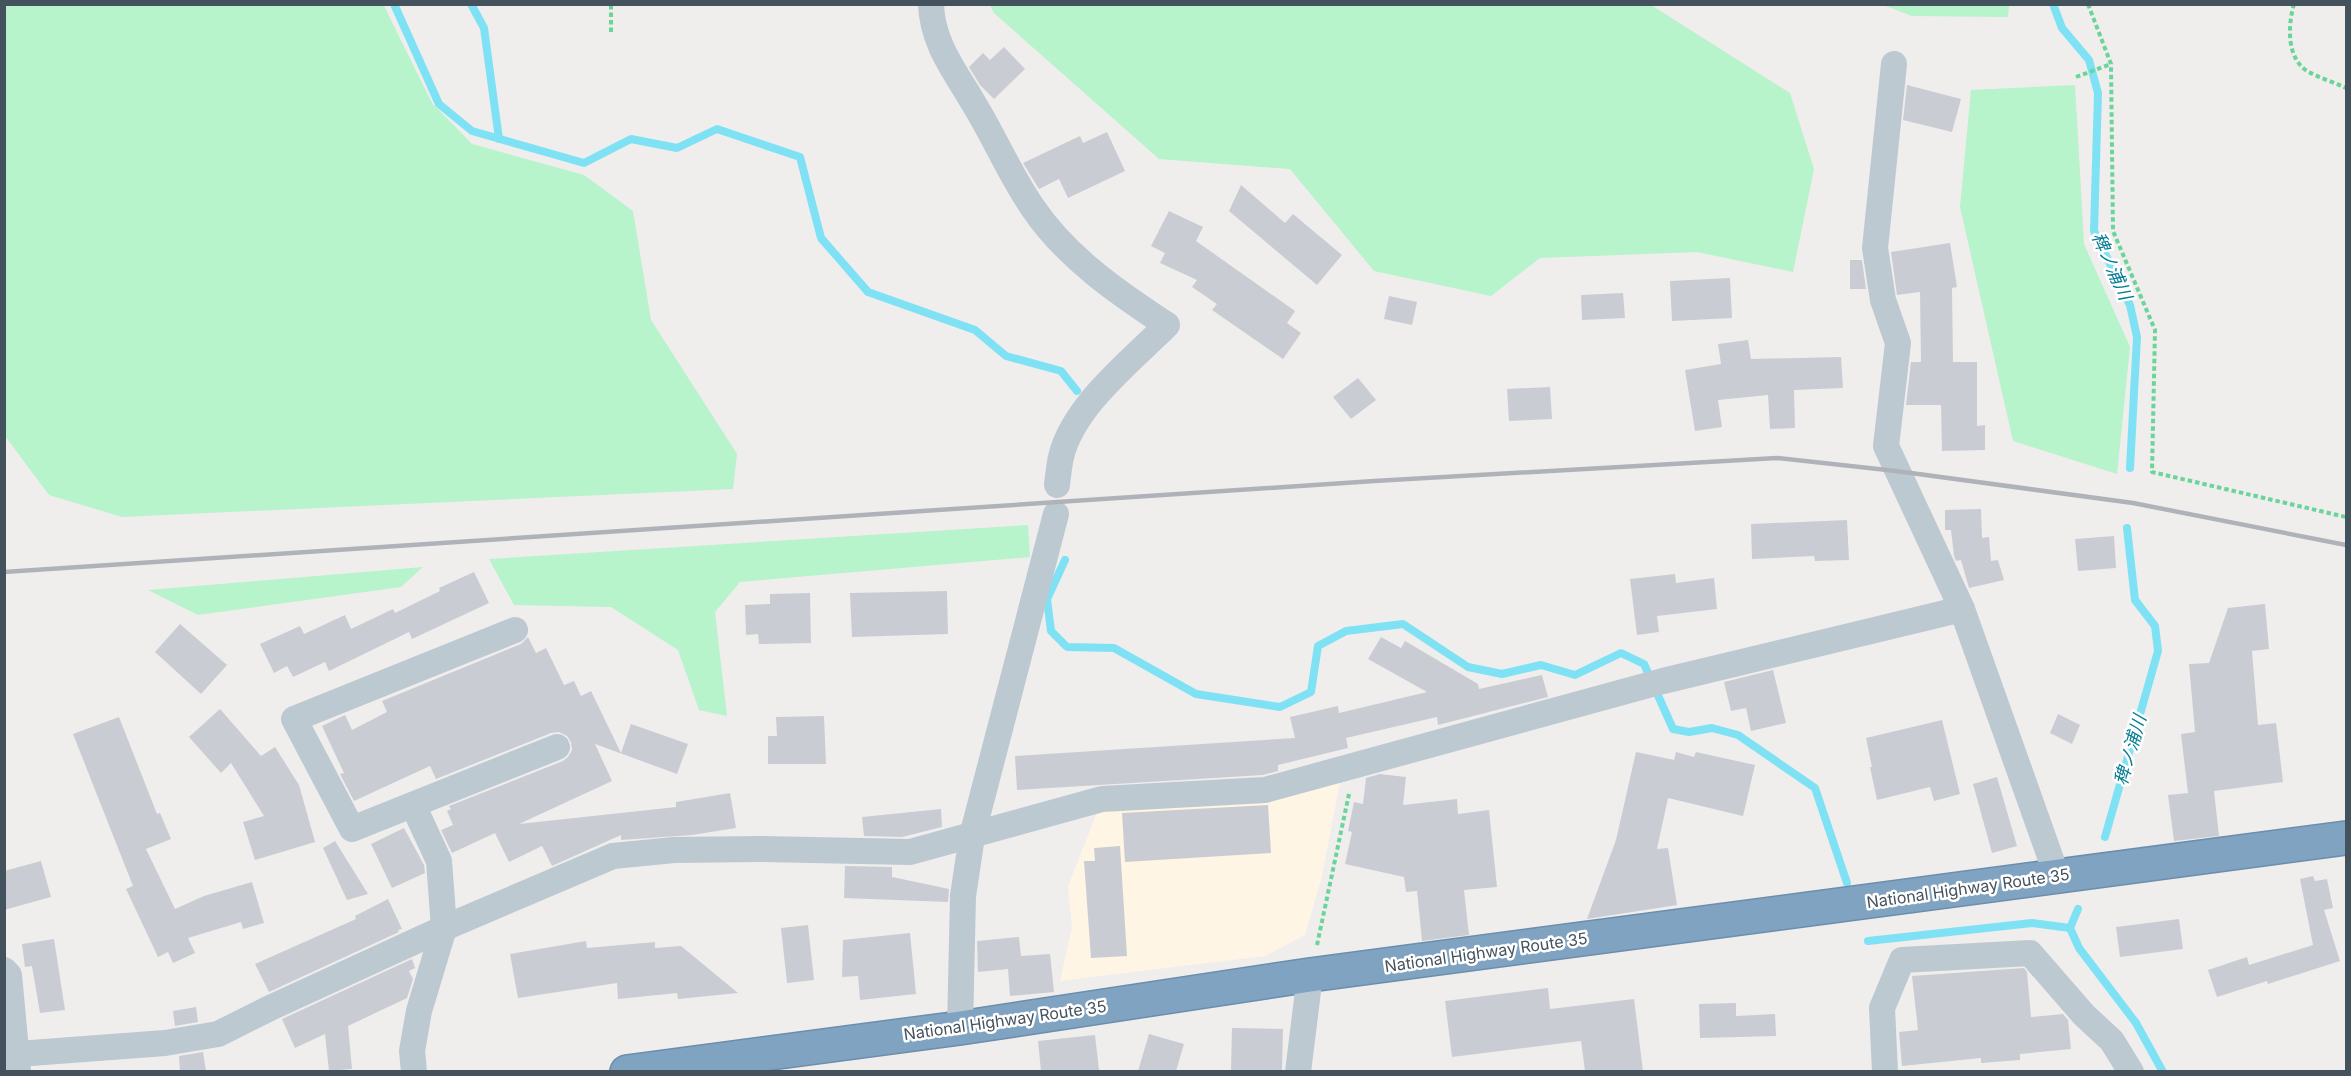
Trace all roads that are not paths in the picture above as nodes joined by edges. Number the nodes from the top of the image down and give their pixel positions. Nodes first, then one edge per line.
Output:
1 (931, 4) edge
2 (1894, 64) dead end
3 (1057, 485) dead end
4 (1056, 514) dead end
5 (1962, 609) junction
6 (515, 630) dead end
7 (557, 747) dead end
8 (413, 805) junction
9 (972, 836) junction
10 (2346, 838) edge
11 (2057, 876) junction
12 (444, 928) junction
13 (4, 970) edge
14 (1310, 975) junction
15 (960, 1028) junction
16 (12, 1060) edge
17 (414, 1071) edge
18 (627, 1071) edge
19 (1298, 1071) edge
20 (1885, 1071) edge
21 (2122, 1071) edge

1 - 3 street
2 - 5 street
4 - 9 street
5 - 9 street
5 - 11 street
6 - 8 street
7 - 8 street
8 - 12 street
9 - 12 street
9 - 15 street
10 - 11 highway, National Highway Route 35
11 - 14 highway, National Highway Route 35
12 - 16 street
12 - 17 street
13 - 16 street
14 - 15 highway, National Highway Route 35
14 - 19 street
15 - 18 highway, National Highway Route 35
20 - 21 street

